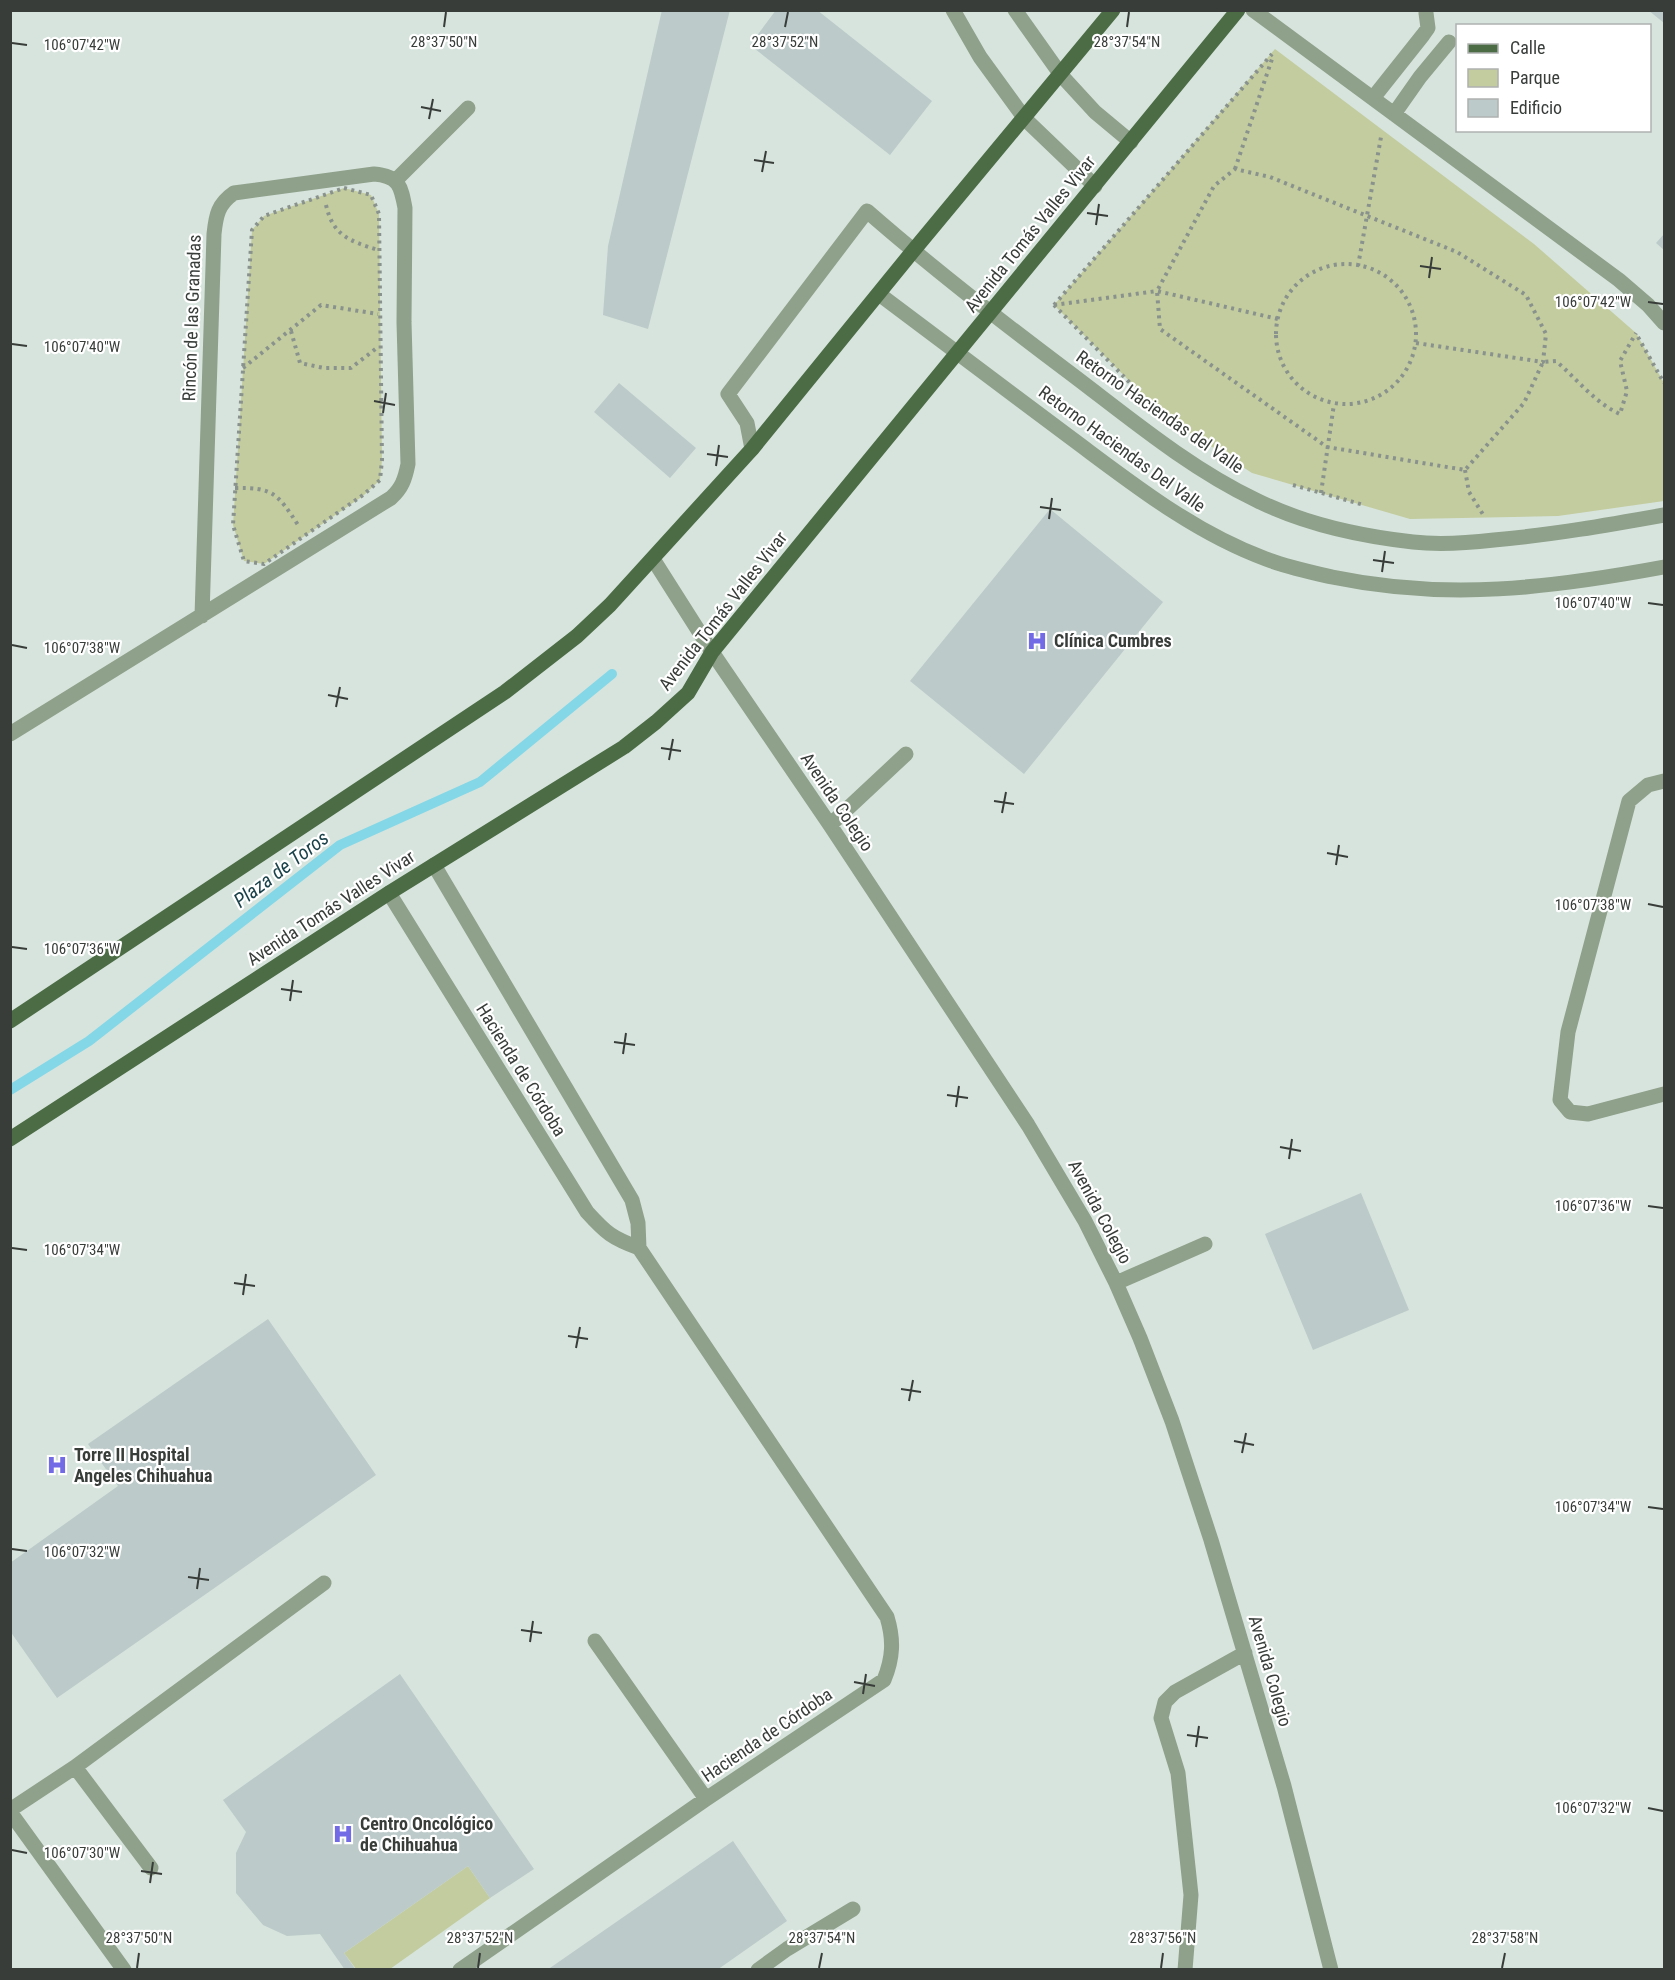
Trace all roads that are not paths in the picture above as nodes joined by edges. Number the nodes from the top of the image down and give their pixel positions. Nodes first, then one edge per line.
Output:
1 (953, 10) edge
2 (1015, 10) edge
3 (1113, 10) edge
4 (1238, 10) edge
5 (1253, 10) edge
6 (1426, 13) dead end
7 (1449, 42) dead end
8 (1061, 75) junction
9 (1373, 98) junction
10 (468, 108) dead end
11 (1394, 114) junction
12 (1025, 119) junction
13 (1131, 142) junction
14 (396, 180) junction
15 (1095, 186) junction
16 (913, 251) junction
17 (879, 294) junction
18 (990, 313) junction
19 (1665, 323) edge
20 (958, 353) junction
21 (752, 449) junction
22 (1665, 515) edge
23 (653, 559) junction
24 (1665, 567) edge
25 (202, 616) junction
26 (712, 652) junction
27 (10, 734) edge
28 (906, 754) dead end
29 (1665, 781) edge
30 (830, 825) junction
31 (434, 865) junction
32 (389, 893) junction
33 (10, 1021) edge
34 (1665, 1094) edge
35 (10, 1139) edge
36 (1205, 1244) dead end
37 (639, 1248) junction
38 (1116, 1283) junction
39 (324, 1583) dead end
40 (595, 1641) dead end
41 (1245, 1653) junction
42 (75, 1767) junction
43 (706, 1799) junction
44 (10, 1811) edge
45 (151, 1868) dead end
46 (853, 1909) dead end
47 (124, 1970) edge
48 (460, 1970) edge
49 (758, 1970) edge
50 (1185, 1970) edge
51 (1331, 1970) edge

1 - 12 street
2 - 8 street
3 - 8 main road
4 - 13 main road, Avenida Tomás Valles Vivar
5 - 9 street
6 - 9 street
7 - 11 street
8 - 12 main road
8 - 13 street
9 - 11 street
10 - 14 street
11 - 19 street
12 - 15 street
12 - 16 main road
13 - 15 main road, Avenida Tomás Valles Vivar
14 - 25 street
14 - 25 street, Rincón de las Granadas
15 - 18 main road, Avenida Tomás Valles Vivar
16 - 17 main road
16 - 18 street, Retorno Haciendas del Valle
16 - 21 street, Retorno Haciendas del Valle
17 - 20 street, Retorno Haciendas Del Valle
17 - 21 main road
18 - 20 main road, Avenida Tomás Valles Vivar
18 - 22 street, Retorno Haciendas del Valle
20 - 24 street, Retorno Haciendas Del Valle
20 - 26 main road, Avenida Tomás Valles Vivar
21 - 23 main road
23 - 26 street, Avenida Colegio
23 - 33 main road
25 - 27 street
26 - 30 street, Avenida Colegio
26 - 31 main road, Avenida Tomás Valles Vivar
28 - 30 street
29 - 34 street
30 - 38 street, Avenida Colegio
31 - 32 main road, Avenida Tomás Valles Vivar
31 - 37 street, Hacienda de Córdoba
32 - 35 main road, Avenida Tomás Valles Vivar
32 - 37 street, Hacienda de Córdoba
36 - 38 street
37 - 43 street, Hacienda de Córdoba
38 - 41 street, Avenida Colegio
39 - 42 street
40 - 43 street
41 - 50 street
41 - 51 street, Avenida Colegio
42 - 44 street
42 - 45 street
43 - 48 street, Hacienda de Córdoba
44 - 47 street
46 - 49 street

